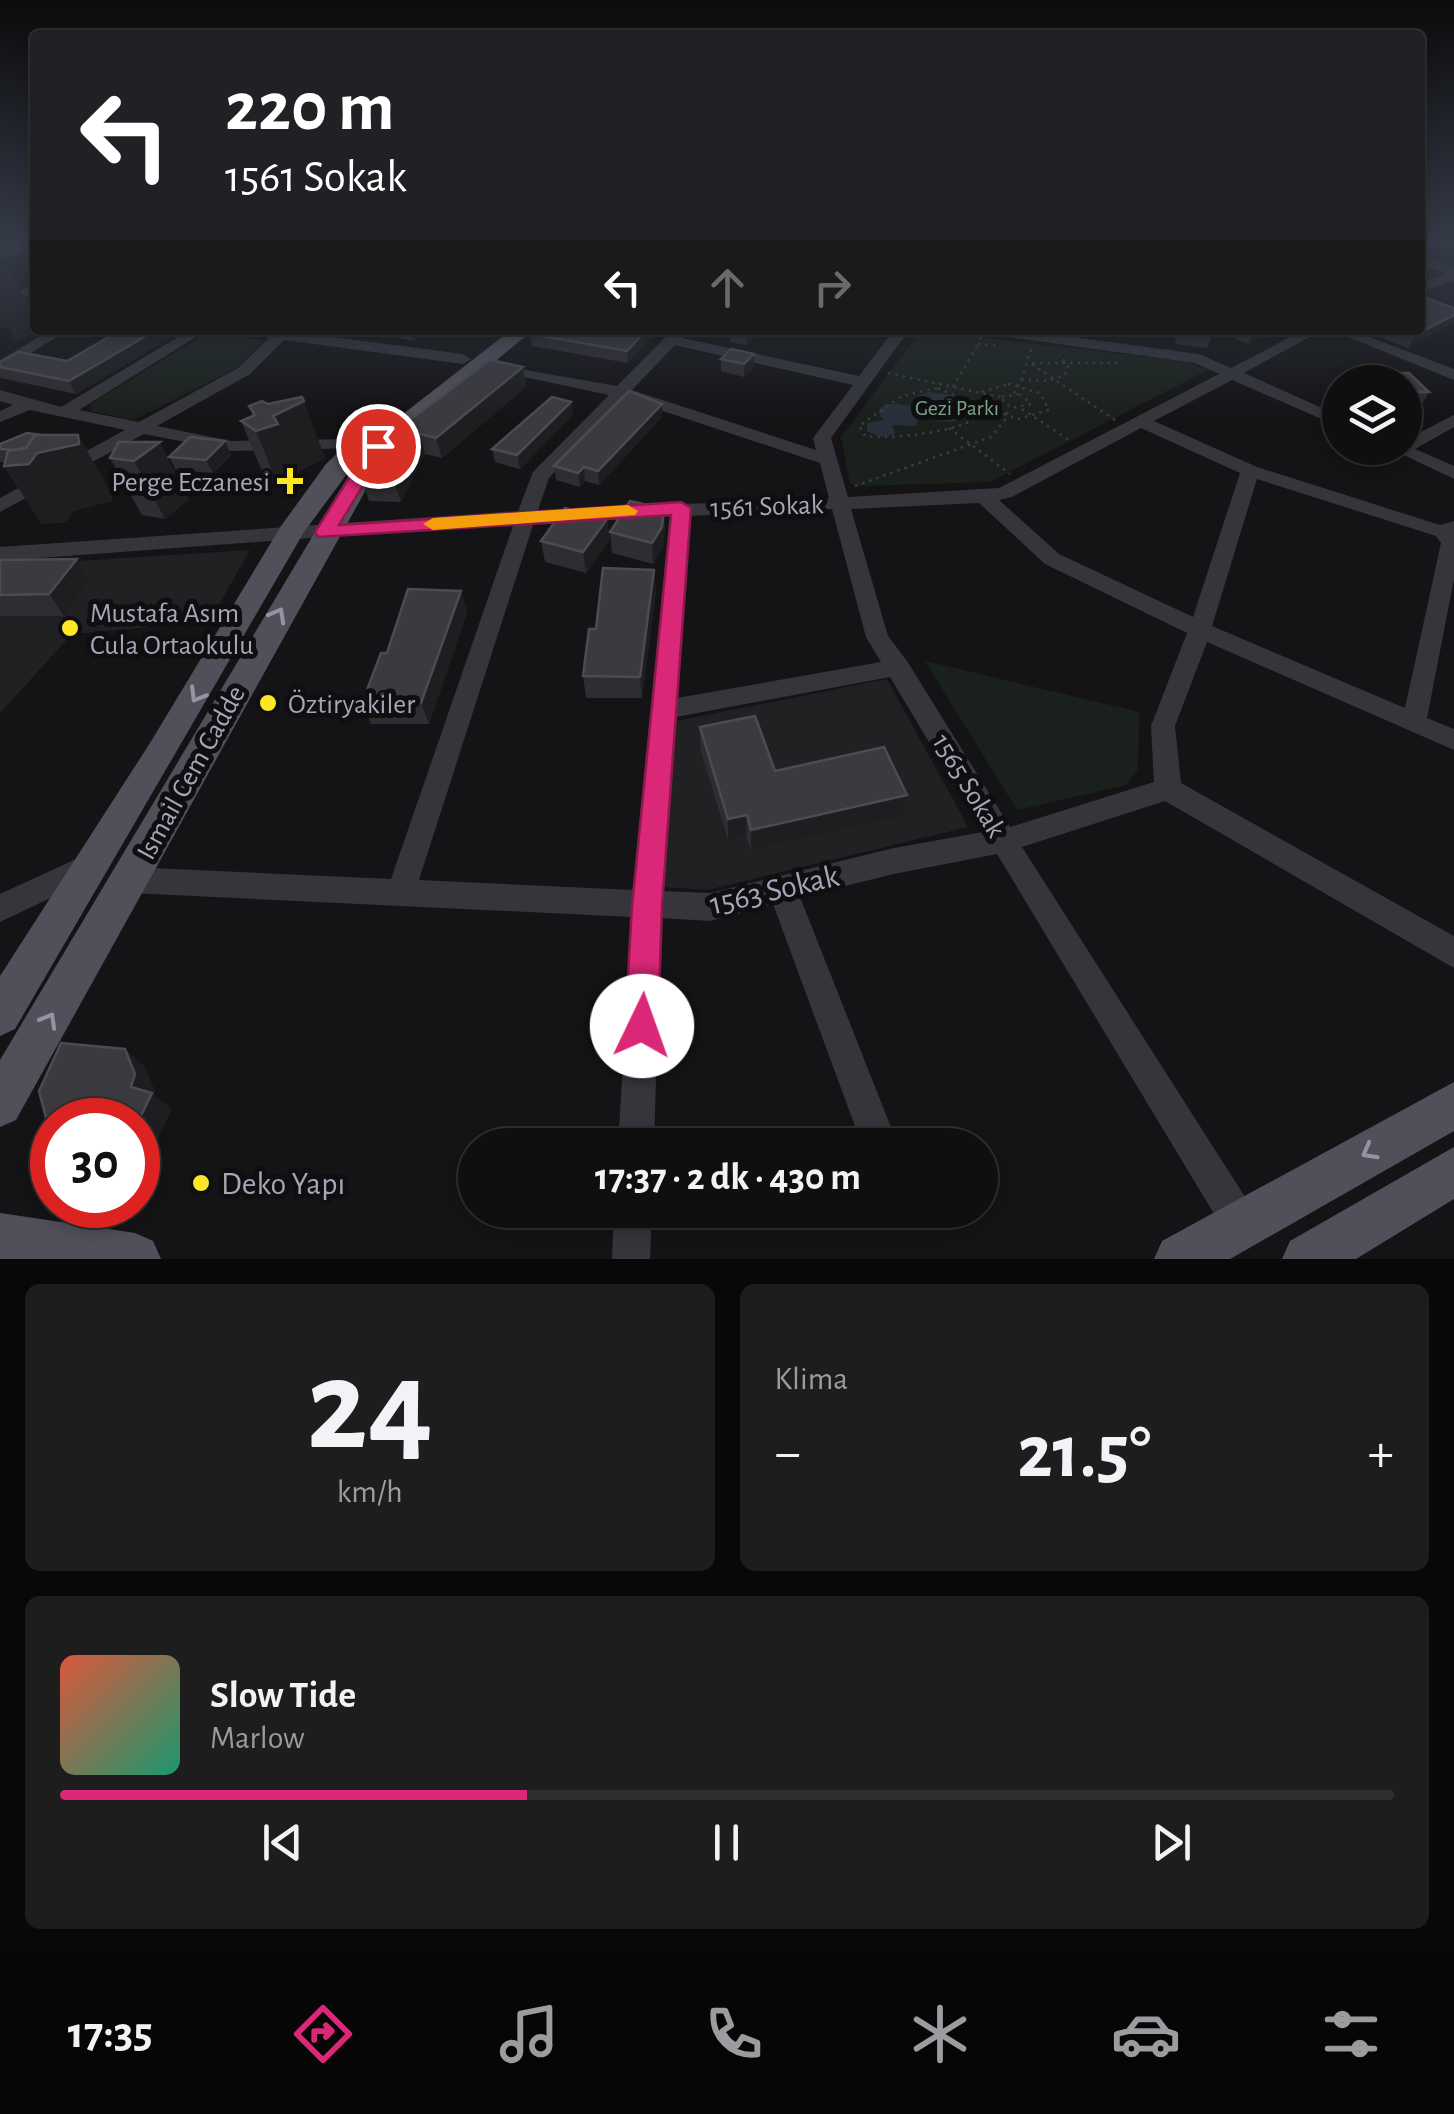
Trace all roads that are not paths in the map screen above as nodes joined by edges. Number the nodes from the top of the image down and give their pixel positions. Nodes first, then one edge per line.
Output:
1 (0, 301) edge
2 (30, 305) edge
3 (53, 335) edge
4 (192, 335) edge
5 (280, 335) joint
6 (338, 335) edge
7 (496, 335) edge
8 (516, 335) edge
9 (677, 335) edge
10 (899, 335) edge
11 (1295, 335) edge
12 (1351, 335) edge
13 (982, 336) edge
14 (1086, 336) edge
15 (330, 340) junction
16 (472, 362) junction
17 (0, 366) edge
18 (1233, 374) junction
19 (1454, 375) edge
20 (874, 377) junction
21 (620, 392) junction
22 (0, 395) edge
23 (28, 405) junction
24 (64, 412) junction
25 (1322, 414) edge
26 (0, 417) edge
27 (1454, 420) edge
28 (1142, 422) junction
29 (140, 429) junction
30 (1422, 437) edge
31 (352, 444) junction
32 (1422, 458) edge
33 (825, 459) junction
34 (1250, 471) junction
35 (1454, 473) edge
36 (845, 496) junction
37 (984, 498) junction
38 (0, 506) edge
39 (681, 508) junction
40 (522, 517) junction
41 (1449, 528) edge
42 (325, 532) junction
43 (292, 535) junction
44 (0, 554) edge
45 (1200, 630) junction
46 (899, 667) junction
47 (666, 709) junction
48 (1414, 722) junction
49 (1454, 740) edge
50 (1168, 789) junction
51 (1002, 840) junction
52 (98, 862) junction
53 (130, 880) junction
54 (782, 888) junction
55 (400, 895) junction
56 (647, 906) junction
57 (0, 908) edge
58 (1454, 953) edge
59 (0, 1014) edge
60 (0, 1104) edge
61 (1454, 1104) edge
62 (637, 1128) edge
63 (874, 1128) edge
64 (1454, 1170) edge
65 (1240, 1224) junction
66 (632, 1228) edge
67 (7, 1234) edge
68 (135, 1259) edge
69 (631, 1259) edge
70 (1180, 1259) edge
71 (1308, 1259) edge

1 - 2 street
3 - 17 street
4 - 24 street
5 - 15 street
5 - 29 street
6 - 15 street
7 - 16 main road, Ismail Cem Cadde
8 - 16 main road, Ismail Cem Cadde
9 - 20 street
9 - 21 street
10 - 20 street
11 - 18 street, 1561 Sokak
12 - 19 street
13 - 14 street
14 - 18 street
15 - 16 street
16 - 21 street
16 - 31 main road, Ismail Cem Cadde
16 - 42 main road, Ismail Cem Cadde
18 - 25 street
18 - 28 street, 1561 Sokak
20 - 33 street
21 - 33 street
21 - 40 street
22 - 23 street
23 - 24 street
23 - 26 street
24 - 29 street
27 - 30 street
28 - 34 street
28 - 37 street, 1561 Sokak
29 - 31 street
29 - 38 street
31 - 43 main road, Ismail Cem Cadde
32 - 35 street
33 - 36 street, 1565 Sokak
34 - 41 street
34 - 45 street
36 - 37 street, 1561 Sokak
36 - 39 street, 1561 Sokak
36 - 46 street, 1565 Sokak
37 - 45 street
39 - 40 street, 1561 Sokak
39 - 47 street
40 - 42 street, 1561 Sokak
40 - 55 street
41 - 48 street
42 - 43 street, 1561 Sokak
53 -> 42 main road, Ismail Cem Cadde
43 - 44 street, 1561 Sokak
43 -> 52 main road, Ismail Cem Cadde
45 - 48 street
45 - 50 street
46 - 47 street
46 - 51 street, 1565 Sokak
47 - 56 street
48 - 49 street
50 - 51 street, 1563 Sokak
50 - 58 street
51 - 54 street, 1563 Sokak
51 - 65 street, 1565 Sokak
52 - 57 street
52 - 59 main road, Ismail Cem Cadde
53 - 55 street, 1563 Sokak
60 -> 53 main road, Ismail Cem Cadde
54 - 56 street, 1563 Sokak
54 - 63 street
55 - 56 street, 1563 Sokak
56 - 62 street
61 -> 65 main road
64 - 71 main road
65 - 70 main road
66 - 69 street
67 - 68 main road

